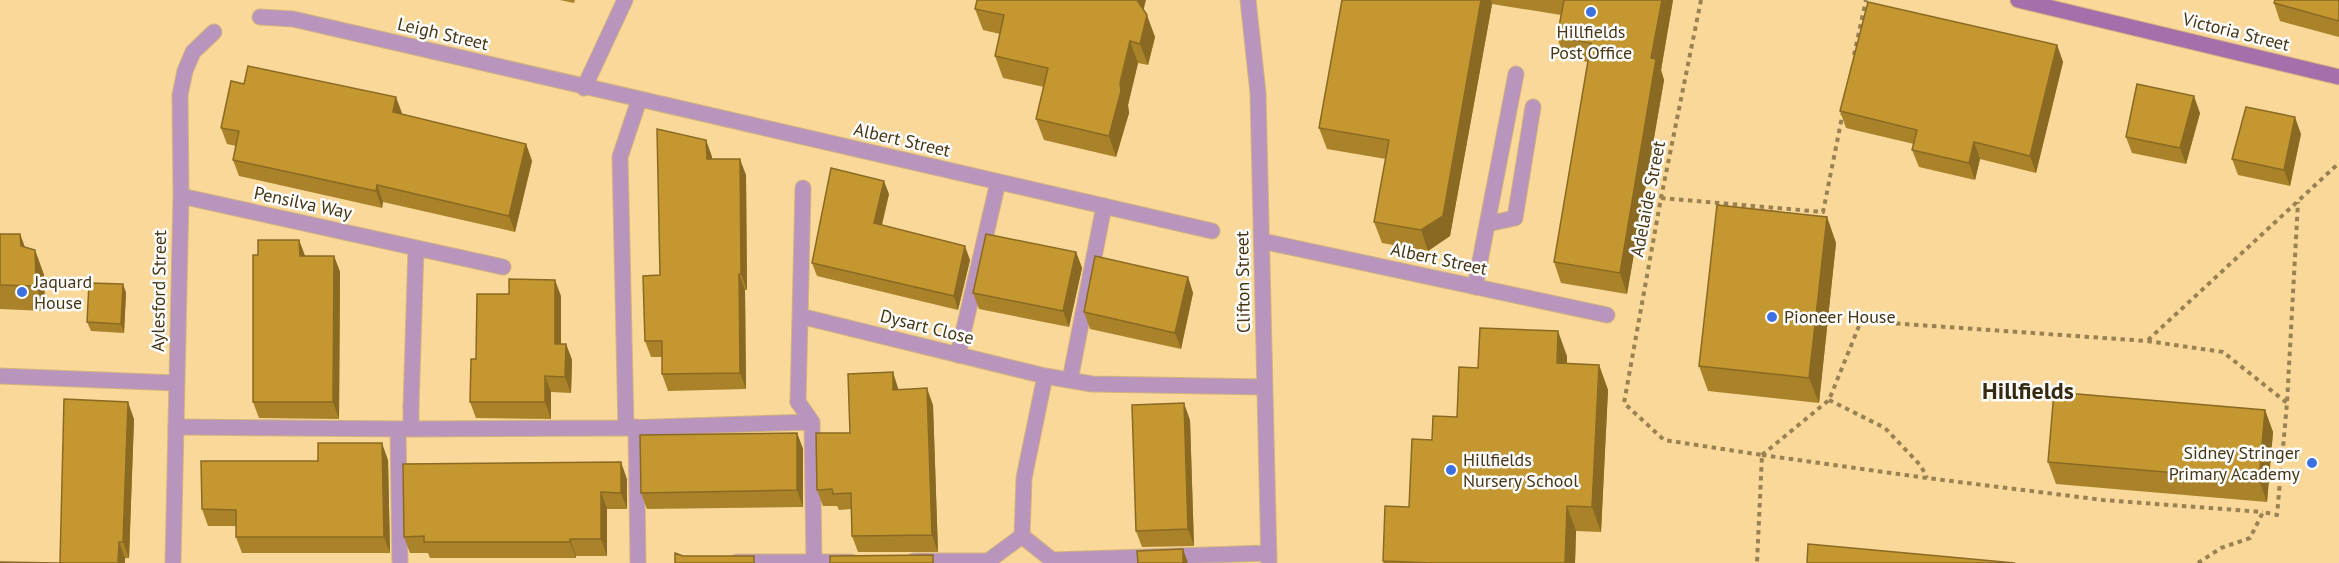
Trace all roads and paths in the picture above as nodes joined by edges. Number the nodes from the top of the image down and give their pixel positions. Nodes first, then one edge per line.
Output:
1 (625, 0) edge
2 (1248, 0) edge
3 (1701, 0) edge
4 (1866, 0) edge
5 (2018, 0) edge
6 (260, 17) dead end
7 (214, 32) dead end
8 (1854, 56) edge
9 (1516, 74) dead end
10 (2339, 77) edge
11 (584, 88) junction
12 (639, 100) junction
13 (1533, 107) dead end
14 (1843, 111) edge
15 (2339, 163) edge
16 (998, 182) junction
17 (803, 188) dead end
18 (181, 196) junction
19 (1661, 198) junction
20 (2298, 202) junction
21 (1104, 206) junction
22 (1486, 224) junction
23 (1212, 231) dead end
24 (1262, 241) junction
25 (416, 248) junction
26 (503, 267) dead end
27 (1475, 287) junction
28 (1607, 315) dead end
29 (800, 316) junction
30 (2147, 341) junction
31 (958, 355) junction
32 (0, 376) edge
33 (1045, 376) junction
34 (1070, 380) junction
35 (177, 382) junction
36 (1265, 387) junction
37 (1828, 400) junction
38 (2287, 404) junction
39 (812, 422) junction
40 (176, 427) junction
41 (631, 428) junction
42 (404, 429) junction
43 (1762, 454) junction
44 (1927, 478) junction
45 (2264, 513) junction
46 (1022, 536) junction
47 (1269, 558) edge
48 (871, 561) edge
49 (895, 561) edge
50 (1052, 561) edge
51 (814, 562) edge
52 (173, 563) edge
53 (400, 563) edge
54 (638, 563) edge
55 (723, 563) edge
56 (1757, 563) edge
57 (2198, 563) edge

1 - 11 street
2 - 24 street, Clifton Street
3 - 19 path, Adelaide Street
4 - 8 path
5 - 10 street, Victoria Street
6 - 11 street, Leigh Street
7 - 18 street, Aylesford Street
9 - 22 street
11 - 12 street, Albert Street
12 - 16 street, Albert Street
12 - 41 street
13 - 22 street
14 - 19 path
15 - 20 path
16 - 21 street, Albert Street
16 - 31 street
17 - 29 street
18 - 25 street, Pensilva Way
18 - 35 street, Aylesford Street
19 - 43 path, Adelaide Street
20 - 30 path
20 - 38 path
21 - 23 street, Albert Street
21 - 34 street
22 - 27 street
24 - 27 street, Albert Street
24 - 36 street, Clifton Street
25 - 26 street, Pensilva Way
25 - 42 street
27 - 28 street, Albert Street
29 - 31 street, Dysart Close
29 - 39 street
30 - 37 path
30 - 38 path
31 - 33 street, Dysart Close
32 - 35 street
33 - 34 street, Dysart Close
33 - 46 street
34 - 36 street, Dysart Close
35 - 40 street, Aylesford Street
36 - 47 street, Clifton Street
37 - 43 path
37 - 44 path
38 - 45 path
39 - 41 street
39 - 51 street
40 - 42 street
40 - 52 street, Aylesford Street
41 - 42 street
41 - 54 street
42 - 53 street
43 - 44 path
43 - 56 path
44 - 45 path
45 - 57 path
46 - 49 street
46 - 50 street
47 - 50 street
48 - 51 street
51 - 55 street

